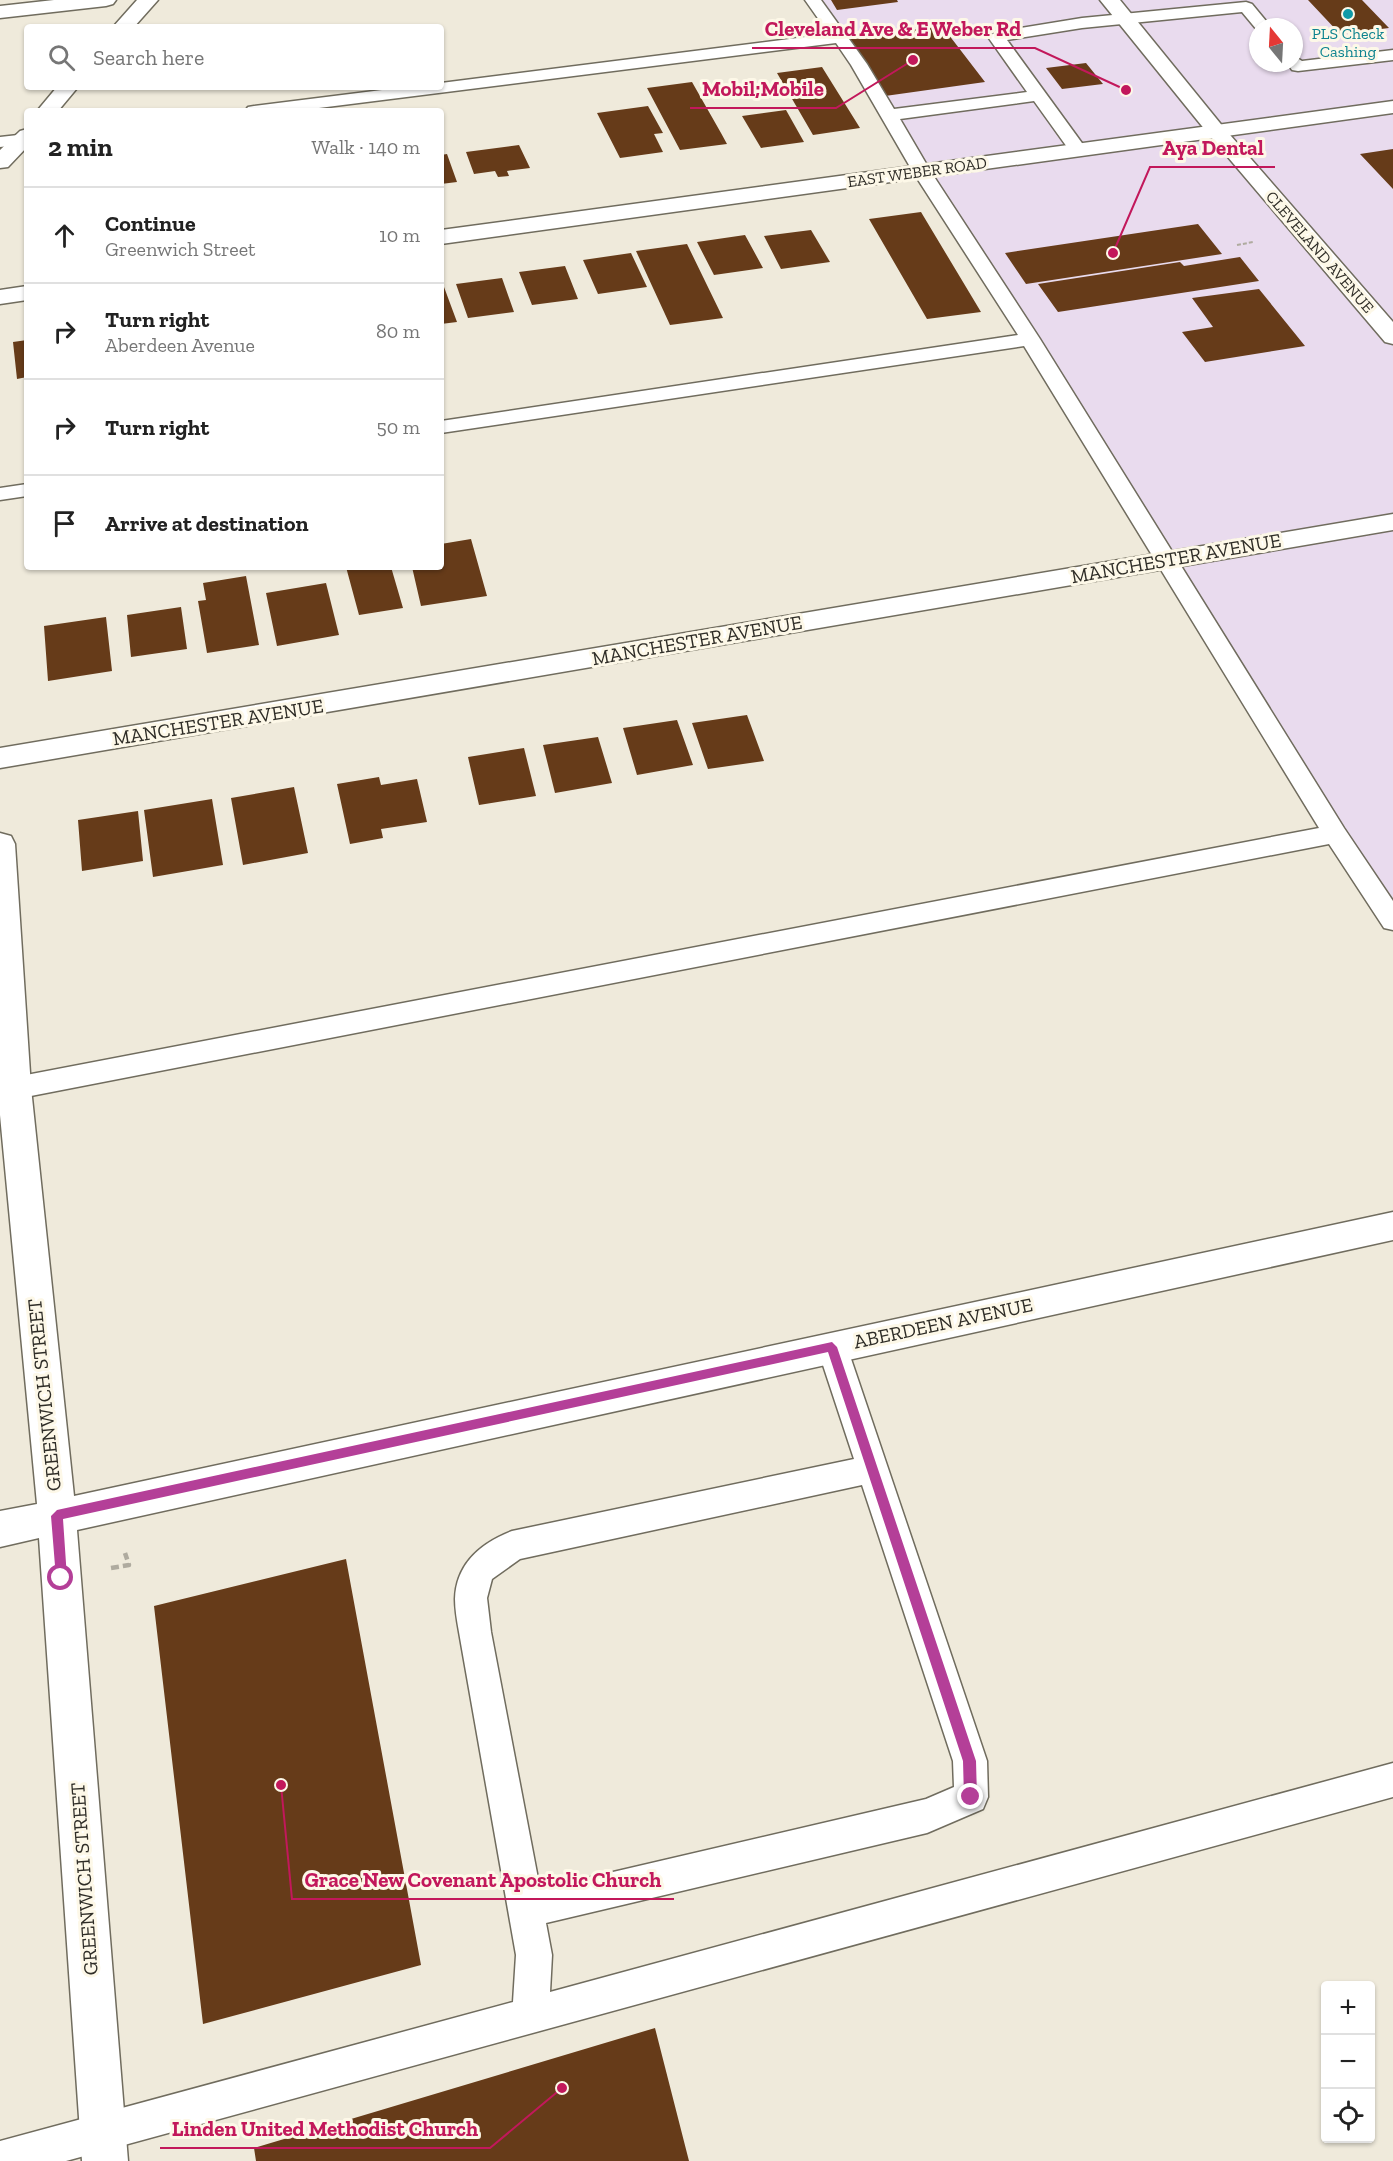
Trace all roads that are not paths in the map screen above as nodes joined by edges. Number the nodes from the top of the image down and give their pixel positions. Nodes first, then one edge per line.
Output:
1 (106, 0) edge
2 (148, 0) edge
3 (813, 0) edge
4 (1110, 0) edge
5 (0, 12) edge
6 (1255, 18) edge
7 (1125, 20) junction
8 (126, 24) edge
9 (839, 38) junction
10 (1393, 55) edge
11 (1303, 65) edge
12 (444, 87) edge
13 (65, 90) edge
14 (422, 90) edge
15 (1039, 95) junction
16 (1393, 107) edge
17 (50, 108) edge
18 (278, 108) edge
19 (888, 115) junction
20 (1217, 132) junction
21 (24, 138) edge
22 (24, 140) edge
23 (0, 142) edge
24 (1078, 150) junction
25 (0, 162) edge
26 (922, 172) junction
27 (444, 237) edge
28 (24, 293) edge
29 (0, 297) edge
30 (1393, 337) edge
31 (1030, 339) junction
32 (444, 428) edge
33 (24, 490) edge
34 (0, 494) edge
35 (1393, 522) edge
36 (1167, 560) junction
37 (0, 758) edge
38 (1335, 834) junction
39 (0, 844) edge
40 (1393, 921) edge
41 (7, 1089) edge
42 (1393, 1226) edge
43 (832, 1347) junction
44 (872, 1469) junction
45 (57, 1516) junction
46 (0, 1529) edge
47 (1393, 1780) edge
48 (526, 1910) junction
49 (531, 2014) junction
50 (104, 2146) edge
51 (0, 2160) edge

1 - 5 street
2 - 8 street
3 - 9 lane
4 - 7 street, CLEVELAND AVENUE
6 - 7 lane
7 - 15 lane
7 - 20 street, CLEVELAND AVENUE
9 - 12 lane
9 - 19 lane
10 - 11 lane
13 - 17 street
14 - 18 lane
15 - 19 lane
15 - 24 lane
16 - 20 street, EAST WEBER ROAD
19 - 26 lane
20 - 24 street, EAST WEBER ROAD
20 - 30 street, CLEVELAND AVENUE
21 - 23 lane
22 - 25 street
24 - 26 street, EAST WEBER ROAD
26 - 27 street, EAST WEBER ROAD
26 - 31 lane
28 - 29 street
31 - 32 lane
31 - 36 lane
33 - 34 lane
35 - 36 street, MANCHESTER AVENUE
36 - 37 street, MANCHESTER AVENUE
36 - 38 lane
38 - 40 lane
38 - 41 lane
39 - 41 street, GREENWICH STREET
41 - 45 street, GREENWICH STREET
42 - 43 street, ABERDEEN AVENUE
43 - 44 lane
43 - 45 street, ABERDEEN AVENUE
44 - 48 lane
44 - 48 lane
45 - 46 street, ABERDEEN AVENUE
45 - 50 street, GREENWICH STREET
47 - 49 lane
48 - 49 lane
49 - 50 lane
50 - 51 lane

